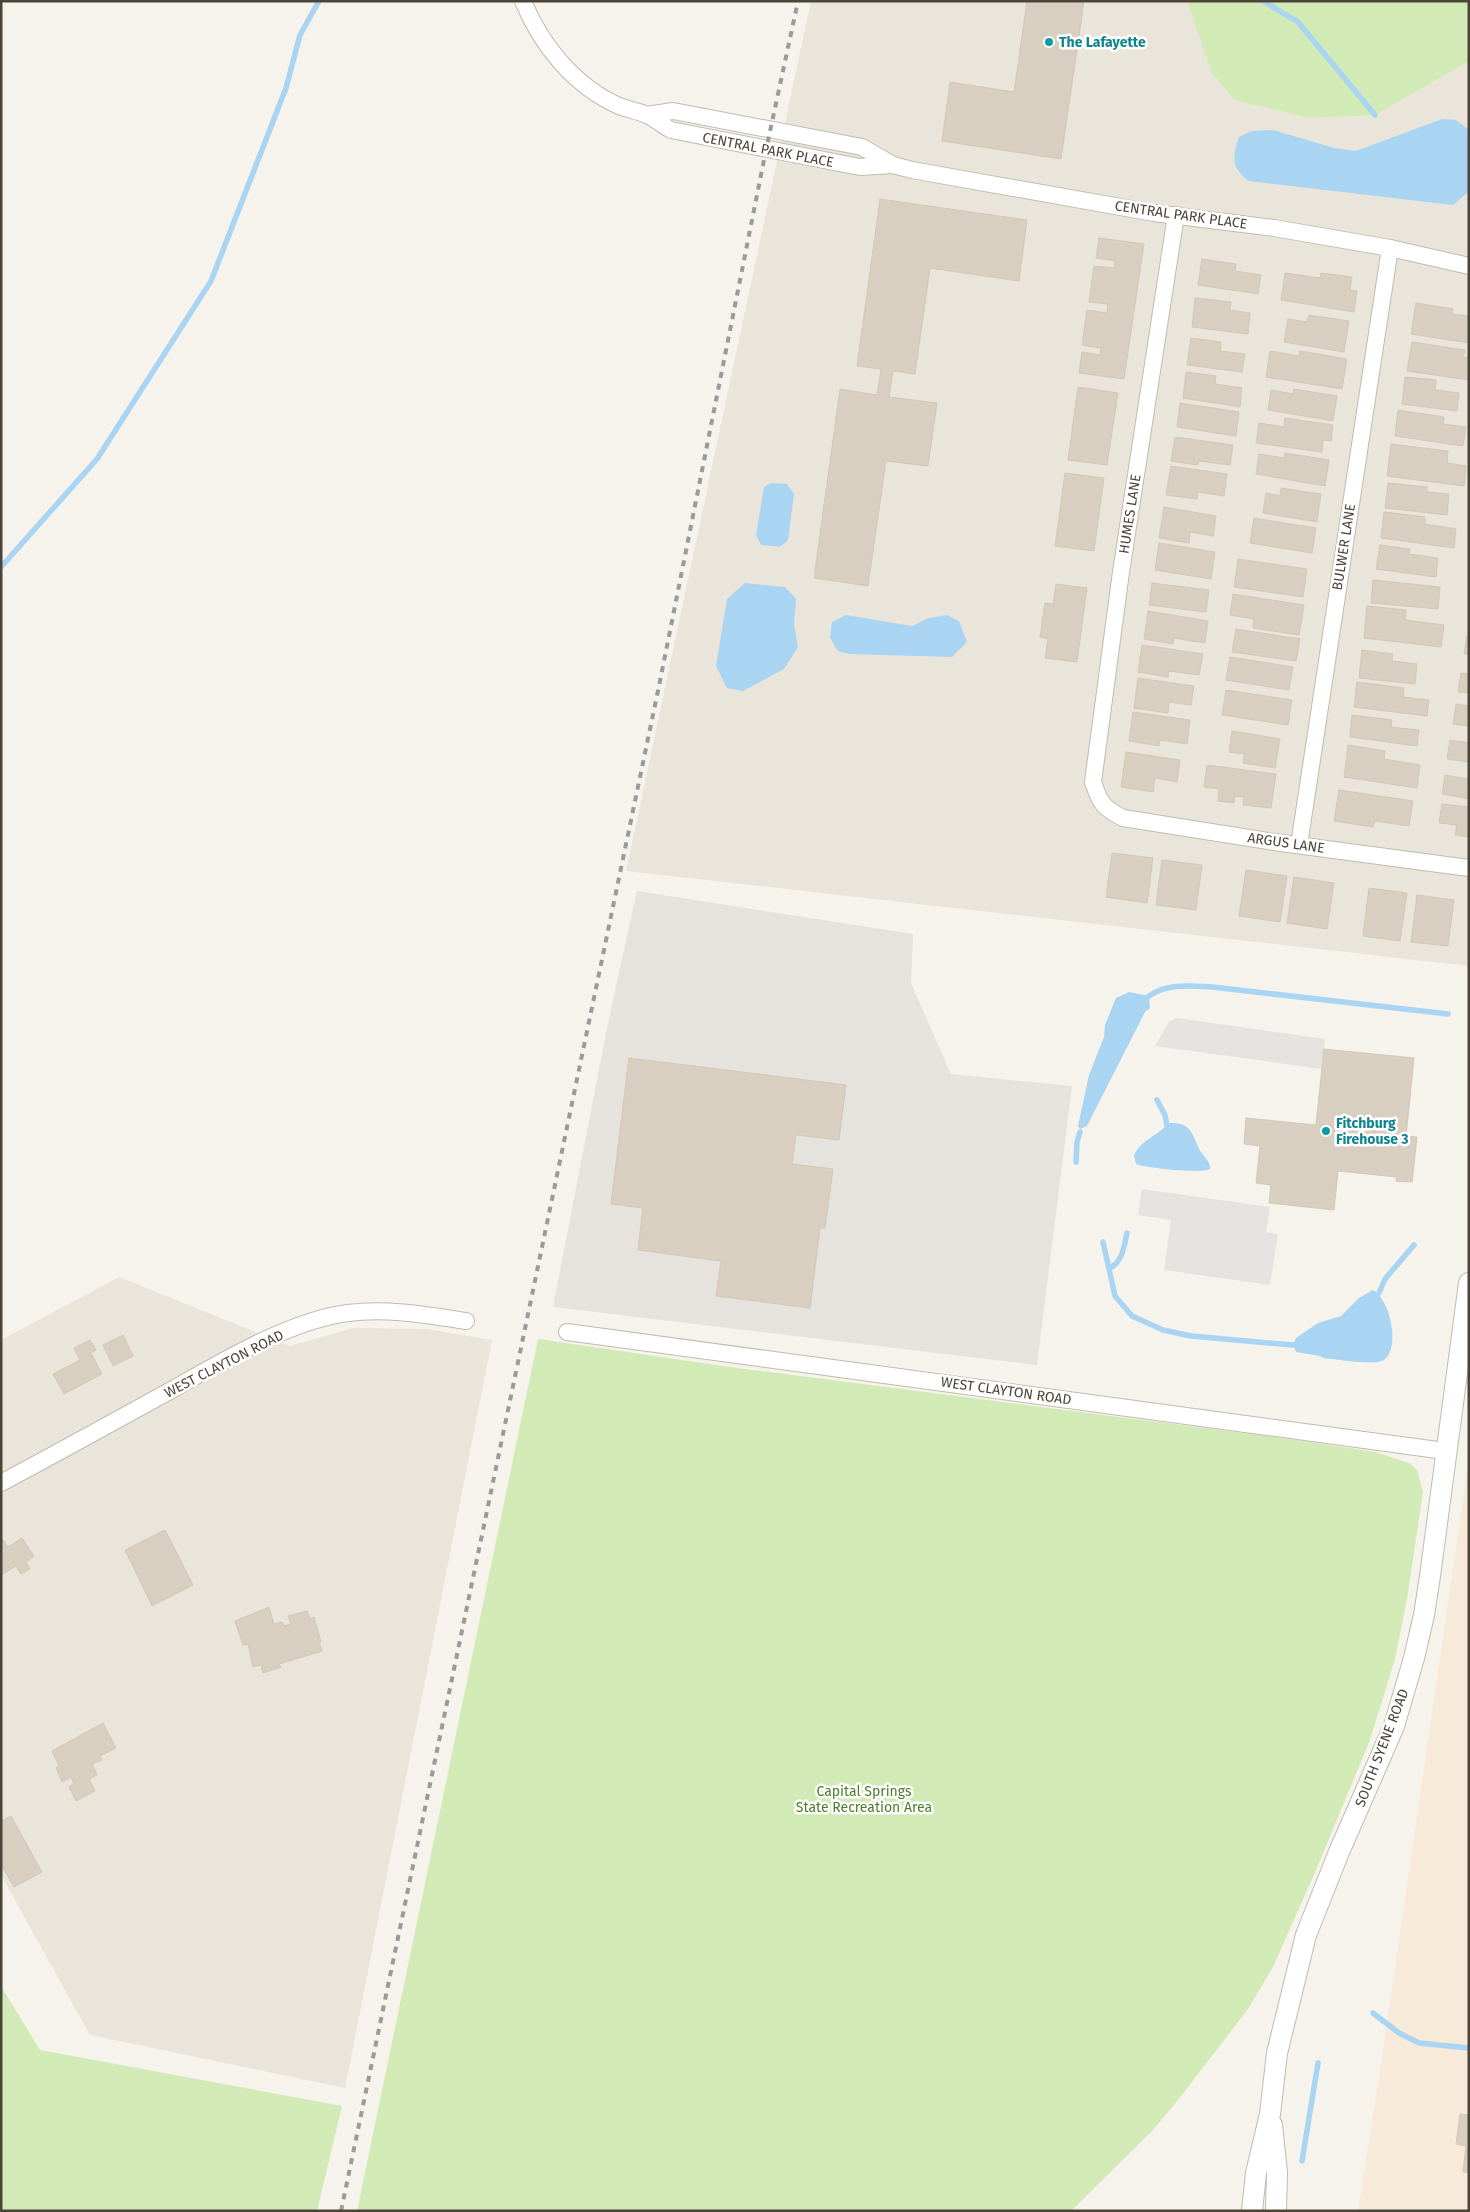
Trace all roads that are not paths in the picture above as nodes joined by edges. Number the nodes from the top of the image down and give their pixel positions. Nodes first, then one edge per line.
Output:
1 (523, 1) edge
2 (1176, 215) junction
3 (1390, 248) junction
4 (1469, 266) edge
5 (1106, 810) joint
6 (1299, 845) junction
7 (1469, 868) edge
8 (1469, 1283) edge
9 (466, 1321) dead end
10 (567, 1332) dead end
11 (1445, 1451) junction
12 (1, 1483) edge
13 (1270, 2114) junction
14 (1252, 2211) edge
15 (1276, 2211) edge

1 - 2 street, CENTRAL PARK PLACE
2 - 3 street, CENTRAL PARK PLACE
2 - 5 street, HUMES LANE
3 - 4 street, CENTRAL PARK PLACE
3 - 6 street, BULWER LANE
5 - 6 street, ARGUS LANE
6 - 7 street, ARGUS LANE
8 - 11 street, SOUTH SYENE ROAD
9 - 12 street, WEST CLAYTON ROAD
10 - 11 street, WEST CLAYTON ROAD
11 - 13 street, SOUTH SYENE ROAD
13 - 14 street, SOUTH SYENE ROAD
13 - 15 street, SOUTH SYENE ROAD

